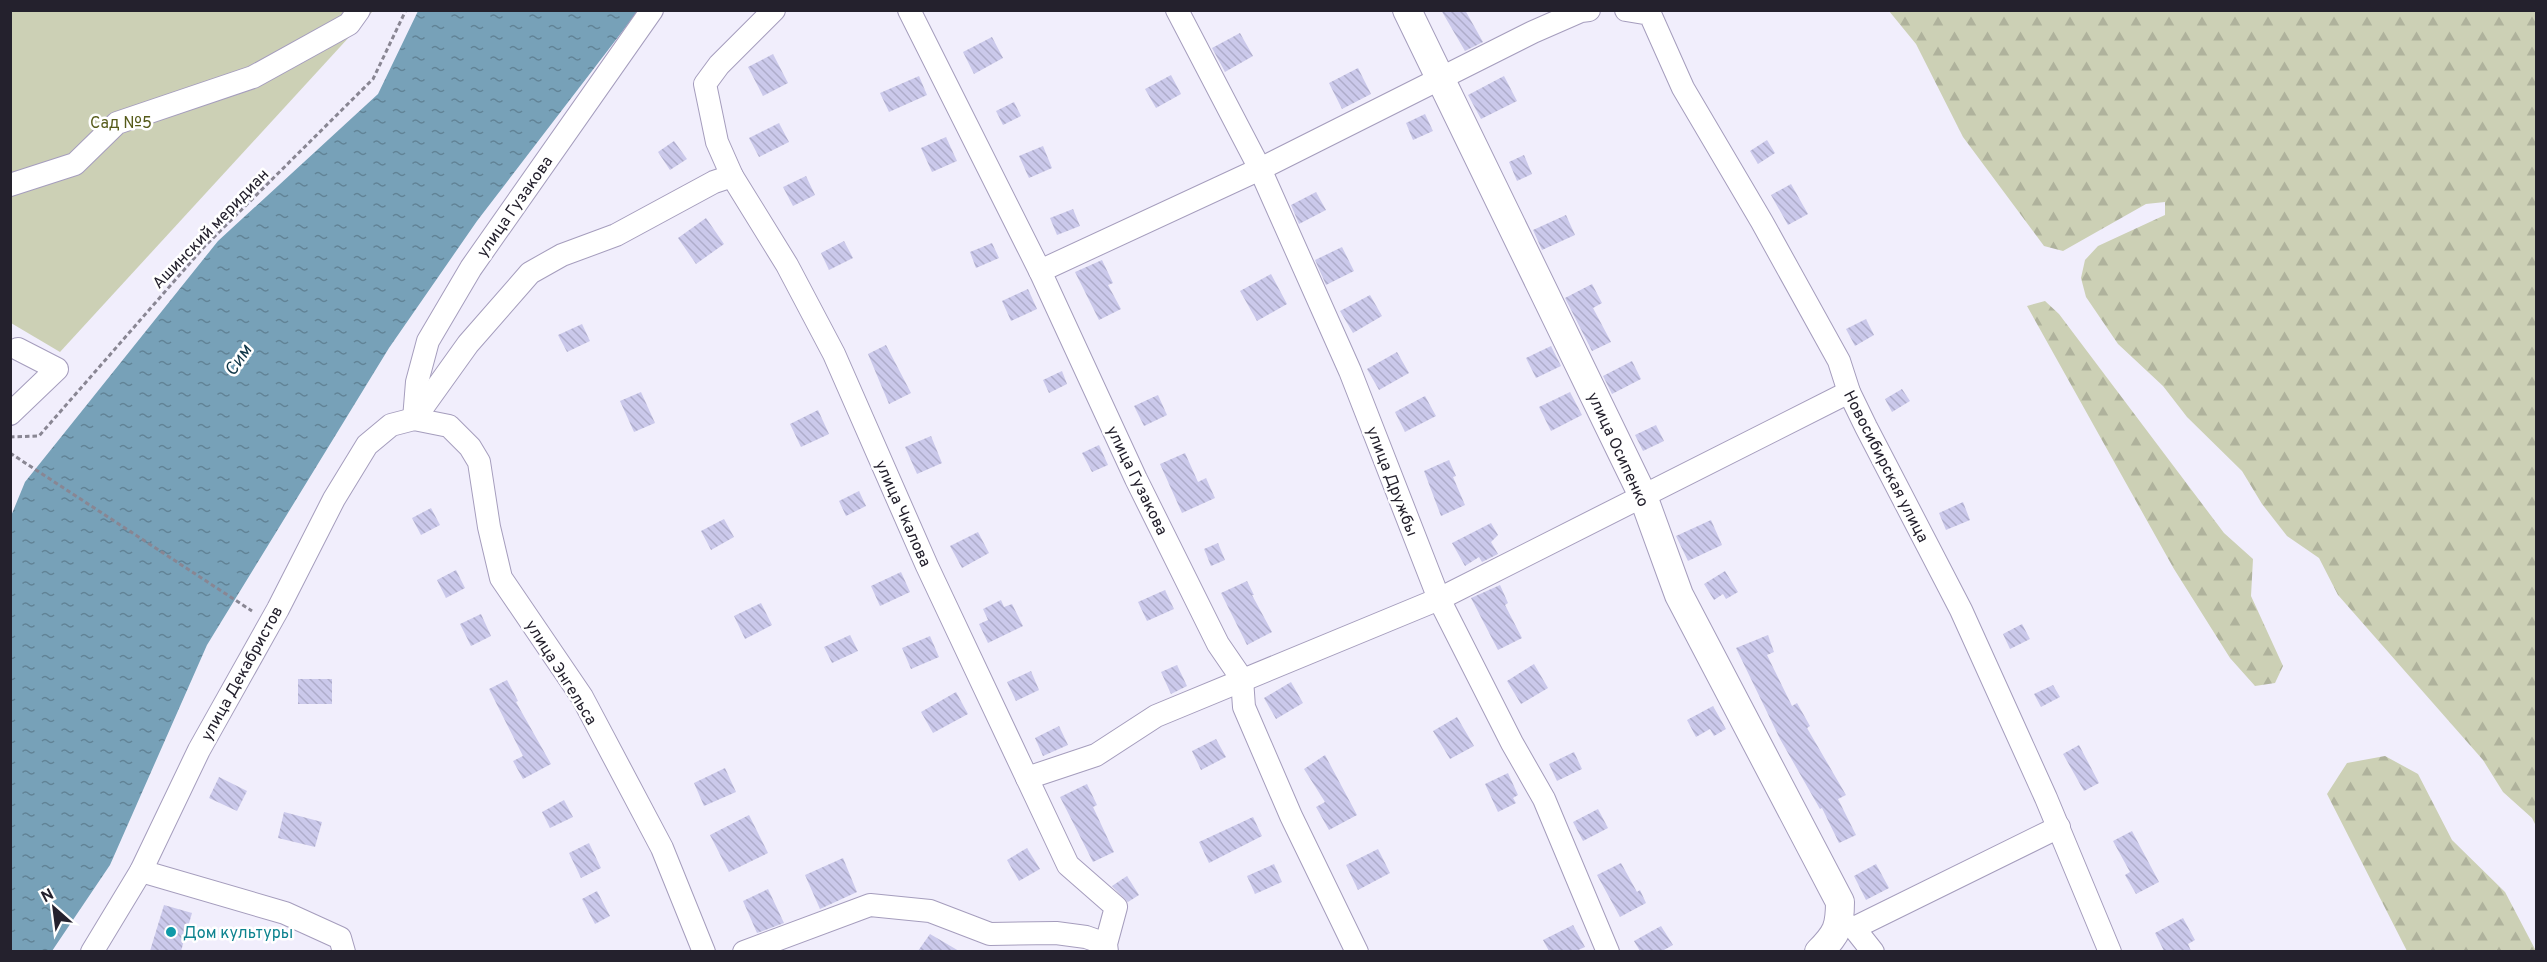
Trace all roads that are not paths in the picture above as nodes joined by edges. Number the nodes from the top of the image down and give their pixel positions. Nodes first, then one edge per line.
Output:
1 (358, 10) edge
2 (652, 10) edge
3 (774, 10) edge
4 (909, 10) edge
5 (1177, 10) edge
6 (1407, 10) edge
7 (1589, 10) edge
8 (1626, 10) edge
9 (1439, 81) junction
10 (1260, 170) junction
11 (732, 176) junction
12 (10, 185) edge
13 (1040, 271) junction
14 (18, 349) dead end
15 (1849, 392) junction
16 (10, 414) edge
17 (414, 419) junction
18 (1643, 496) junction
19 (1439, 599) junction
20 (1242, 679) junction
21 (1027, 778) junction
22 (2059, 827) junction
23 (141, 870) junction
24 (1847, 925) junction
25 (1106, 948) edge
26 (92, 951) edge
27 (344, 951) edge
28 (704, 951) edge
29 (744, 951) edge
30 (1357, 951) edge
31 (1608, 951) edge
32 (1819, 951) edge
33 (1872, 951) edge
34 (2110, 951) edge

1 - 12 street
2 - 17 street, улица Гузакова
3 - 11 street, улица Чкалова
4 - 13 street, улица Гузакова
5 - 10 street, улица Дружбы
6 - 9 main road, улица Осипенко
7 - 9 street
8 - 15 street, Новосибирская улица
9 - 10 street
9 - 18 main road, улица Осипенко
10 - 13 street
10 - 19 street, улица Дружбы
11 - 17 street
11 - 21 street, улица Чкалова
13 - 20 street, улица Гузакова
14 - 16 street
15 - 18 street
15 - 22 street, Новосибирская улица
17 - 23 street, улица Декабристов
17 - 28 street, улица Энгельса
18 - 19 street
18 - 24 main road, улица Осипенко
19 - 20 street
19 - 31 street, улица Дружбы
20 - 21 street
20 - 30 street, улица Гузакова
21 - 25 street, улица Чкалова
22 - 24 street
22 - 34 street, Новосибирская улица
23 - 26 street, улица Декабристов
23 - 27 street
24 - 32 main road
24 - 33 street
25 - 29 street

